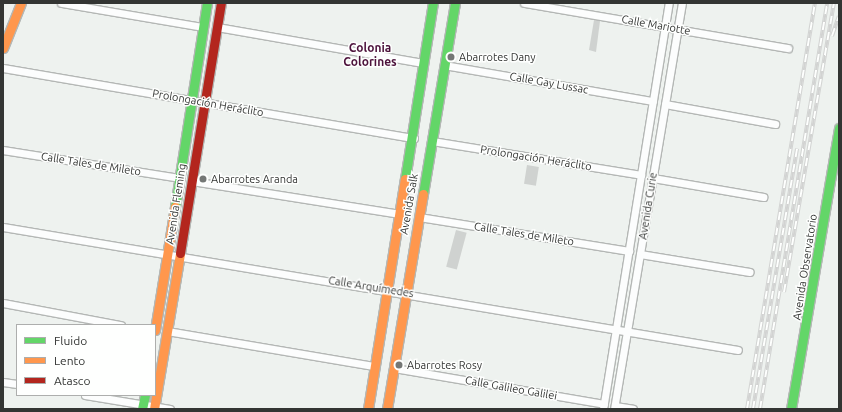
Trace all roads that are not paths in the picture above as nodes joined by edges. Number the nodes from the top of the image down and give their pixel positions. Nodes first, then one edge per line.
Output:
1 (21, 3) edge
2 (61, 3) edge
3 (207, 3) edge
4 (221, 3) edge
5 (434, 3) edge
6 (455, 3) edge
7 (524, 3) edge
8 (669, 3) edge
9 (682, 3) edge
10 (203, 27) junction
11 (217, 27) junction
12 (665, 27) junction
13 (678, 29) junction
14 (3, 48) edge
15 (788, 48) dead end
16 (423, 63) junction
17 (444, 66) junction
18 (3, 68) edge
19 (191, 100) junction
20 (653, 101) junction
21 (205, 103) junction
22 (665, 104) junction
23 (774, 124) dead end
24 (839, 128) edge
25 (414, 138) junction
26 (432, 141) junction
27 (3, 150) edge
28 (641, 175) junction
29 (179, 178) junction
30 (653, 178) junction
31 (192, 181) junction
32 (763, 198) dead end
33 (401, 214) junction
34 (419, 217) junction
35 (3, 227) edge
36 (629, 251) junction
37 (167, 253) junction
38 (640, 254) junction
39 (180, 255) junction
40 (750, 272) dead end
41 (388, 291) junction
42 (406, 293) junction
43 (3, 303) edge
44 (116, 324) edge
45 (156, 324) edge
46 (616, 330) junction
47 (167, 331) junction
48 (627, 332) junction
49 (738, 350) dead end
50 (375, 366) junction
51 (394, 368) junction
52 (3, 382) edge
53 (16, 384) edge
54 (90, 396) edge
55 (145, 396) edge
56 (604, 406) edge
57 (143, 407) edge
58 (614, 407) edge
59 (154, 408) edge
60 (170, 409) edge
61 (368, 409) edge
62 (387, 409) edge
63 (633, 409) edge
64 (791, 409) edge

1 - 14 street
2 - 10 street
3 - 10 street, Avenida Fleming
4 - 11 street, Avenida Fleming
5 - 16 street, Avenida Salk
6 - 17 street, Avenida Salk
7 - 12 street, Calle Mariotte
8 - 12 street, Avenida Curie
9 - 13 street, Avenida Curie
10 - 19 street, Avenida Fleming
11 - 16 street
11 - 21 street, Avenida Fleming
12 - 13 street, Calle Mariotte
12 - 20 street, Avenida Curie
13 - 15 street, Calle Mariotte
13 - 22 street, Avenida Curie
16 - 25 street, Avenida Salk
17 - 20 street, Calle Gay Lussac
17 - 26 street, Avenida Salk
18 - 19 street, Prolongación Heráclito
19 - 21 street, Prolongación Heráclito
19 - 29 street, Avenida Fleming
20 - 28 street, Avenida Curie
21 - 25 street, Prolongación Heráclito
21 - 31 street, Avenida Fleming
22 - 23 street
22 - 30 street, Avenida Curie
24 - 64 street, Avenida Observatorio
25 - 33 street, Avenida Salk
26 - 28 street, Prolongación Heráclito
26 - 34 street, Avenida Salk
27 - 29 street, Calle Tales de Mileto
28 - 36 street, Avenida Curie
29 - 37 street, Avenida Fleming
30 - 32 street
30 - 38 street, Avenida Curie
31 - 33 street
31 - 39 street, Avenida Fleming
33 - 41 street, Avenida Salk
34 - 36 street, Calle Tales de Mileto
34 - 42 street, Avenida Salk
35 - 37 street, Calle Arquímedes
36 - 46 street, Avenida Curie
37 - 39 street, Calle Arquímedes
37 - 45 street, Avenida Fleming
38 - 40 street
38 - 48 street, Avenida Curie
39 - 41 street, Calle Arquímedes
39 - 47 street, Avenida Fleming
41 - 42 street, Calle Arquímedes
41 - 50 street, Avenida Salk
42 - 46 street, Calle Arquímedes
42 - 51 street, Avenida Salk
43 - 44 street
46 - 48 street, Calle Arquímedes
46 - 56 street, Avenida Curie
47 - 50 street
47 - 59 street, Avenida Fleming
48 - 49 street, Calle Arquímedes
48 - 58 street, Avenida Curie
50 - 61 street, Avenida Salk
51 - 56 street, Calle Galileo Galilei
51 - 62 street, Avenida Salk
52 - 53 street
54 - 57 street
55 - 57 street
57 - 59 street
58 - 63 street
59 - 60 street

